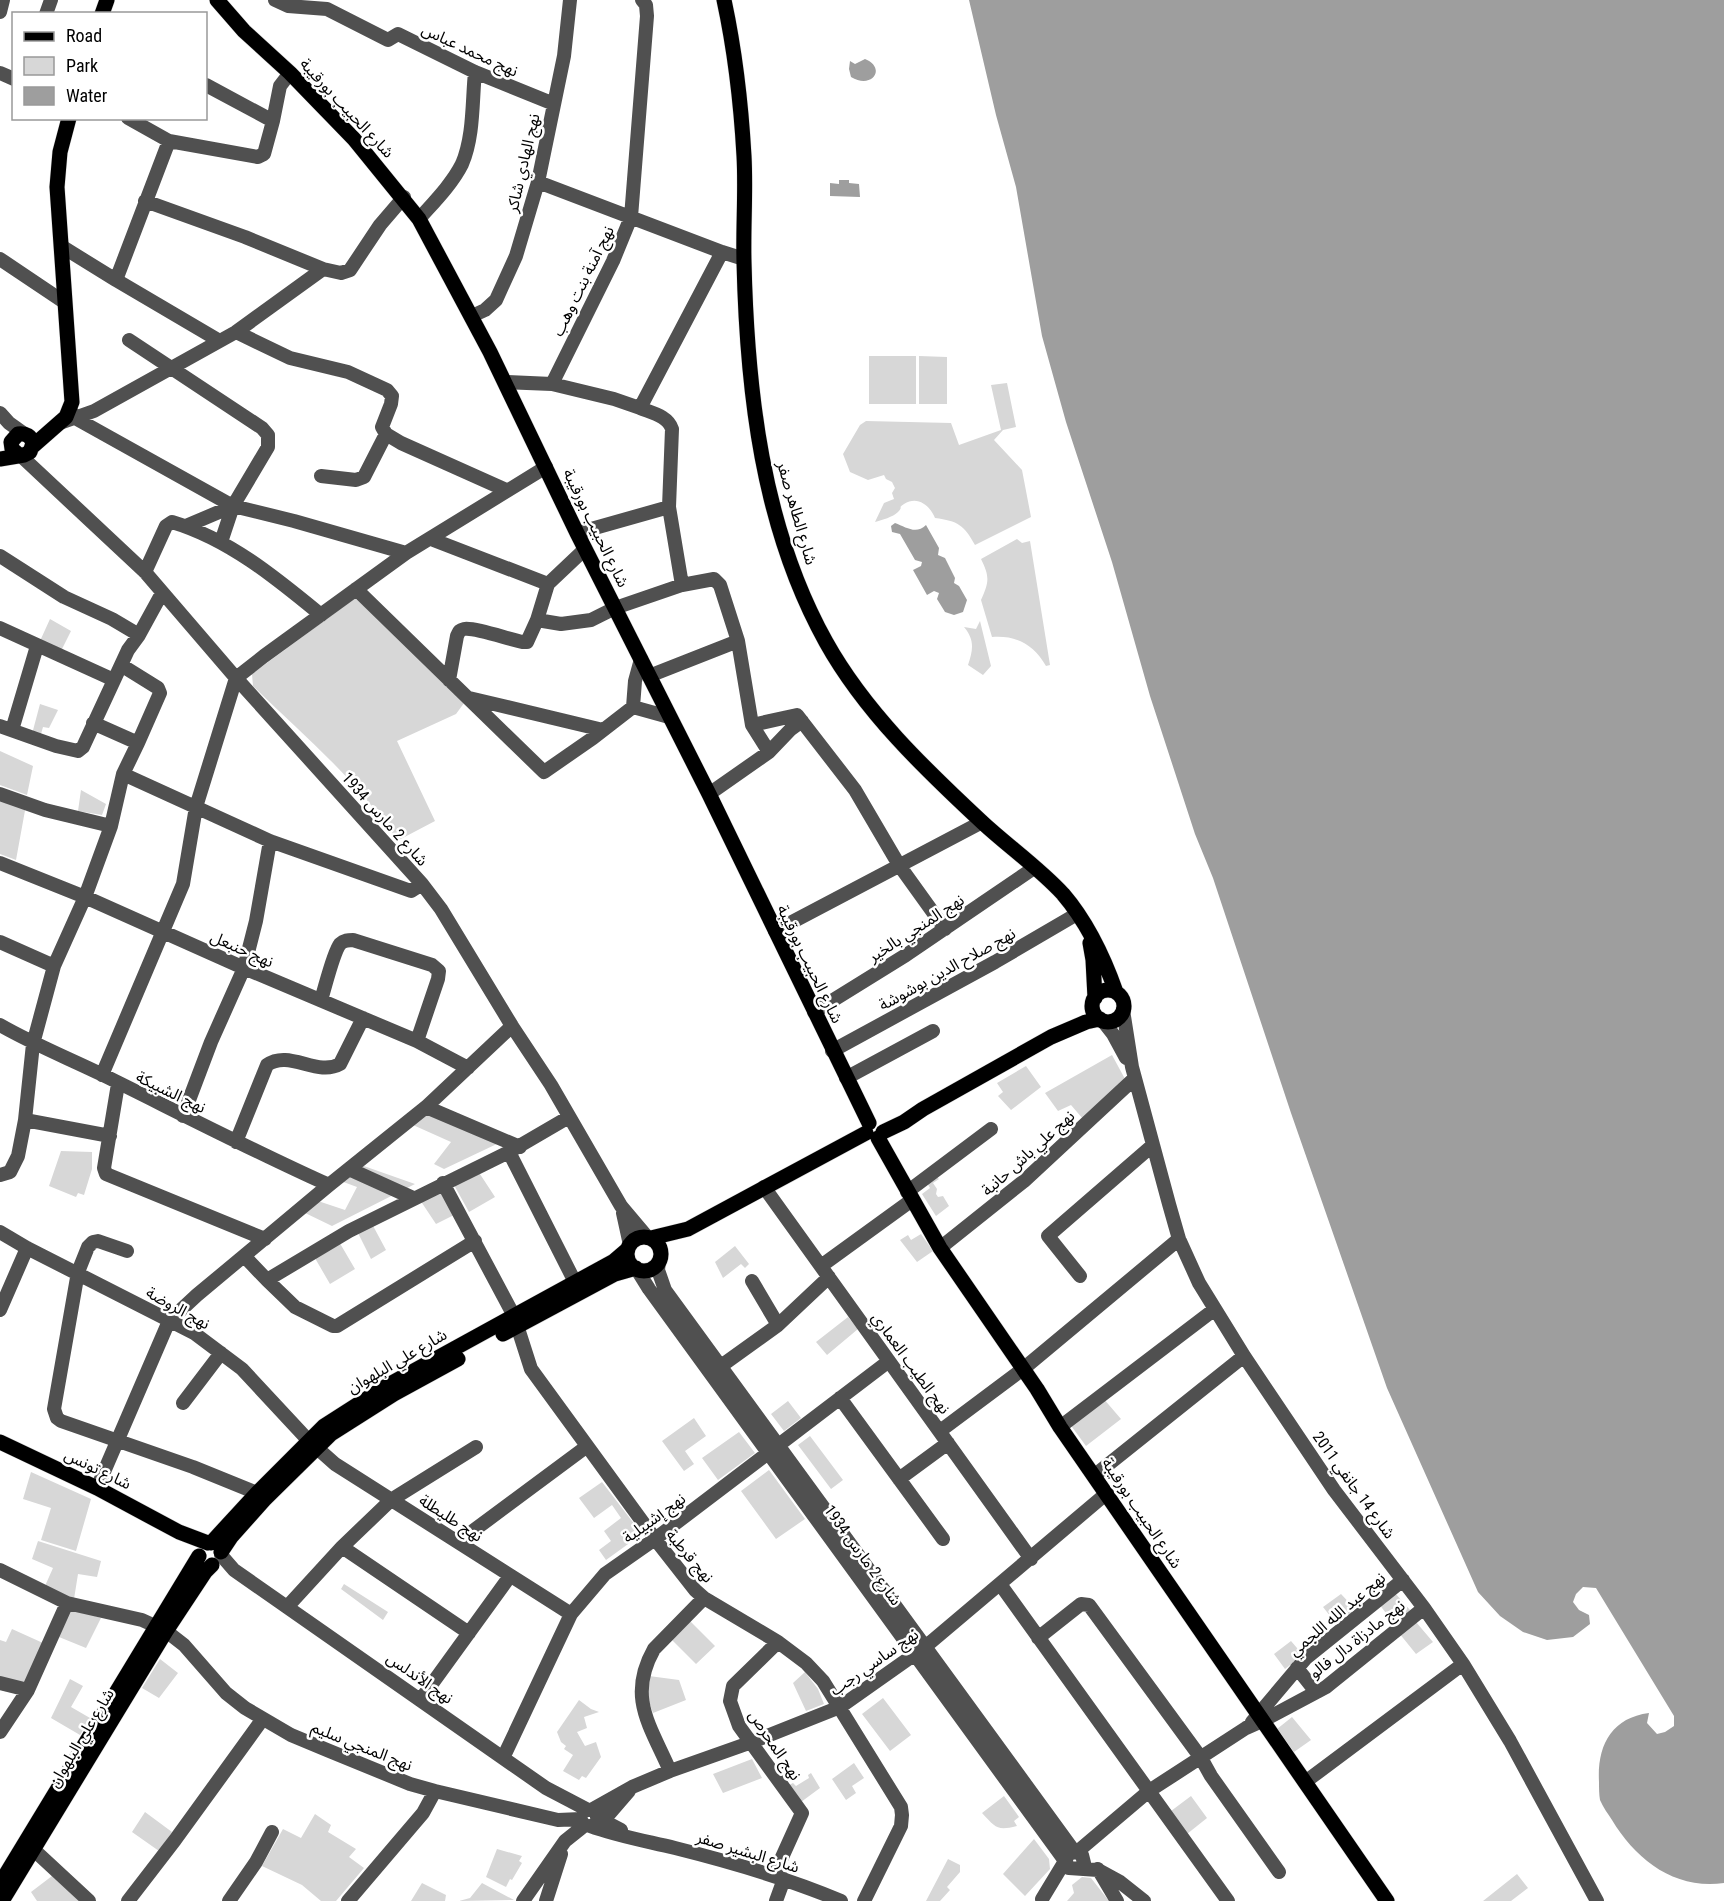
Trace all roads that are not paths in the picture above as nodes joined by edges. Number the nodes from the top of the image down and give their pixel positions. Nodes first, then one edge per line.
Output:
1 (3, 0) edge
2 (217, 0) edge
3 (275, 0) edge
4 (570, 0) edge
5 (724, 0) edge
6 (643, 1) edge
7 (0, 12) edge
8 (475, 72) junction
9 (290, 73) junction
10 (207, 86) edge
11 (554, 104) junction
12 (69, 120) edge
13 (132, 120) edge
14 (273, 121) junction
15 (169, 141) junction
16 (538, 182) junction
17 (404, 197) junction
18 (145, 201) junction
19 (633, 201) junction
20 (631, 217) junction
21 (419, 219) junction
22 (701, 244) junction
23 (61, 246) junction
24 (722, 252) junction
25 (0, 259) edge
26 (744, 259) junction
27 (323, 269) junction
28 (116, 280) junction
29 (64, 302) junction
30 (472, 316) junction
31 (236, 332) junction
32 (129, 340) dead end
33 (219, 340) junction
34 (171, 369) junction
35 (505, 382) junction
36 (552, 384) junction
37 (640, 408) junction
38 (0, 413) edge
39 (73, 414) junction
40 (0, 421) edge
41 (386, 434) junction
42 (19, 445) edge
43 (0, 459) edge
44 (546, 466) junction
45 (321, 477) dead end
46 (506, 490) junction
47 (233, 506) junction
48 (669, 507) junction
49 (186, 526) junction
50 (577, 533) junction
51 (431, 539) junction
52 (221, 542) junction
53 (585, 549) junction
54 (406, 553) junction
55 (0, 556) edge
56 (145, 572) junction
57 (548, 584) junction
58 (682, 585) junction
59 (356, 589) junction
60 (162, 593) junction
61 (615, 608) junction
62 (321, 615) junction
63 (537, 620) junction
64 (0, 628) edge
65 (139, 635) junction
66 (738, 641) junction
67 (37, 646) junction
68 (641, 659) junction
69 (121, 665) junction
70 (649, 676) junction
71 (236, 678) junction
72 (114, 680) junction
73 (449, 680) junction
74 (469, 698) junction
75 (633, 707) junction
76 (669, 717) junction
77 (800, 718) junction
78 (93, 723) junction
79 (752, 725) junction
80 (6, 728) edge
81 (603, 730) junction
82 (138, 743) junction
83 (769, 752) junction
84 (123, 774) junction
85 (0, 794) edge
86 (709, 794) junction
87 (196, 807) junction
88 (982, 822) junction
89 (111, 826) junction
90 (270, 841) junction
91 (0, 863) edge
92 (899, 865) junction
93 (1034, 868) junction
94 (422, 884) junction
95 (85, 897) junction
96 (1077, 914) junction
97 (1087, 928) junction
98 (945, 929) junction
99 (164, 931) junction
100 (775, 931) junction
101 (0, 942) edge
102 (54, 966) junction
103 (244, 968) junction
104 (1116, 992) junction
105 (1094, 998) junction
106 (321, 1000) junction
107 (1123, 1010) junction
108 (814, 1012) junction
109 (363, 1018) junction
110 (1101, 1019) junction
111 (0, 1025) edge
112 (512, 1026) junction
113 (933, 1031) dead end
114 (1051, 1037) junction
115 (417, 1041) junction
116 (33, 1044) junction
117 (832, 1051) junction
118 (468, 1068) junction
119 (1133, 1073) junction
120 (102, 1075) junction
121 (846, 1078) junction
122 (118, 1083) junction
123 (426, 1107) junction
124 (183, 1116) junction
125 (569, 1117) junction
126 (25, 1120) junction
127 (875, 1129) junction
128 (991, 1130) dead end
129 (110, 1136) junction
130 (236, 1142) junction
131 (1153, 1144) junction
132 (514, 1150) junction
133 (349, 1169) junction
134 (0, 1175) edge
135 (442, 1183) junction
136 (329, 1185) junction
137 (764, 1187) junction
138 (910, 1196) junction
139 (413, 1198) junction
140 (621, 1206) junction
141 (688, 1229) junction
142 (0, 1232) edge
143 (650, 1238) junction
144 (265, 1239) junction
145 (1179, 1239) junction
146 (475, 1241) junction
147 (629, 1247) junction
148 (27, 1248) junction
149 (940, 1248) junction
150 (128, 1251) dead end
151 (245, 1257) junction
152 (660, 1258) junction
153 (636, 1268) junction
154 (78, 1272) junction
155 (825, 1272) junction
156 (1080, 1276) dead end
157 (267, 1280) junction
158 (752, 1281) dead end
159 (578, 1288) junction
160 (1215, 1309) junction
161 (0, 1310) edge
162 (169, 1321) junction
163 (515, 1322) junction
164 (778, 1325) junction
165 (221, 1353) junction
166 (1244, 1356) junction
167 (889, 1361) junction
168 (721, 1366) junction
169 (1023, 1369) junction
170 (840, 1398) junction
171 (183, 1403) dead end
172 (1060, 1427) junction
173 (944, 1437) junction
174 (117, 1441) junction
175 (0, 1442) edge
176 (311, 1444) junction
177 (476, 1447) dead end
178 (586, 1447) junction
179 (773, 1449) junction
180 (1095, 1475) junction
181 (899, 1479) junction
182 (97, 1488) junction
183 (257, 1493) junction
184 (1107, 1493) junction
185 (391, 1500) junction
186 (655, 1539) junction
187 (943, 1539) dead end
188 (458, 1542) junction
189 (342, 1547) junction
190 (211, 1554) junction
191 (1031, 1558) junction
192 (0, 1570) edge
193 (510, 1576) junction
194 (1403, 1580) junction
195 (1000, 1584) junction
196 (704, 1598) junction
197 (67, 1603) junction
198 (287, 1607) junction
199 (1424, 1608) junction
200 (572, 1614) junction
201 (161, 1629) junction
202 (469, 1633) junction
203 (1038, 1638) junction
204 (778, 1642) junction
205 (920, 1651) junction
206 (1462, 1664) junction
207 (1298, 1668) junction
208 (0, 1683) edge
209 (28, 1690) junction
210 (1316, 1692) junction
211 (421, 1699) junction
212 (840, 1707) junction
213 (1262, 1717) junction
214 (262, 1720) junction
215 (0, 1732) edge
216 (752, 1742) junction
217 (504, 1756) junction
218 (1201, 1758) junction
219 (670, 1771) junction
220 (1305, 1782) junction
221 (435, 1791) junction
222 (1149, 1791) junction
223 (589, 1818) junction
224 (272, 1832) dead end
225 (565, 1841) junction
226 (34, 1850) junction
227 (1077, 1860) junction
228 (1098, 1870) junction
229 (1279, 1872) dead end
230 (779, 1877) junction
231 (0, 1884) edge
232 (1382, 1899) edge
233 (1041, 1900) edge
234 (2, 1901) edge
235 (89, 1901) edge
236 (128, 1901) edge
237 (229, 1901) edge
238 (348, 1901) edge
239 (524, 1901) edge
240 (544, 1901) edge
241 (776, 1901) edge
242 (840, 1901) edge
243 (864, 1901) edge
244 (1117, 1901) edge
245 (1144, 1901) edge
246 (1228, 1901) edge
247 (1597, 1901) edge

1 - 7 street
2 - 9 main road, شارع الحبيب بورقيبة
3 - 8 street, نهج محمد عباس
4 - 11 street, نهج الهادي شاكر
5 - 26 main road, شارع الطاهر صفر
6 - 19 street, نهج آمنة بنت وهب
8 - 11 street, نهج محمد عباس
8 - 21 street
9 - 14 street
9 - 17 main road, شارع الحبيب بورقيبة
10 - 14 street
11 - 16 street, نهج الهادي شاكر
12 - 23 main road
13 - 15 street
14 - 15 street
15 - 18 street
16 - 20 street
16 - 30 street, نهج الهادي شاكر
17 - 21 main road, شارع الحبيب بورقيبة
17 - 27 street
18 - 27 street
18 - 28 street
19 - 20 street, نهج آمنة بنت وهب
19 - 22 street
20 - 22 street
20 - 36 street, نهج آمنة بنت وهب
21 - 30 main road, شارع الحبيب بورقيبة
22 - 24 street
23 - 28 street
23 - 29 main road
24 - 26 street
24 - 37 street
25 - 29 street
26 - 88 main road, شارع الطاهر صفر
27 - 31 street
28 - 33 street
29 - 39 main road
30 - 35 main road, شارع الحبيب بورقيبة
31 - 33 street
31 - 41 street
32 - 34 street
33 - 34 street
34 - 39 street
34 - 47 street
35 - 36 street
35 - 44 main road, شارع الحبيب بورقيبة
36 - 37 street
37 - 48 street
38 - 42 street, شارع 2 مارس 1934
39 - 42 main road
39 - 47 street
40 - 42 street, شارع 2 مارس 1934
41 - 45 street
41 - 46 street
42 - 43 main road
42 - 56 street, شارع 2 مارس 1934
44 - 46 street
44 - 50 main road, شارع الحبيب بورقيبة
46 - 51 street
47 - 49 street
47 - 52 street
47 - 54 street
48 - 50 street
48 - 58 street
49 - 52 street
49 - 56 street
50 - 53 main road, شارع الحبيب بورقيبة
51 - 54 street
51 - 57 street
52 - 62 street
53 - 57 street
53 - 61 main road, شارع الحبيب بورقيبة
54 - 59 street
55 - 65 street
56 - 60 street, شارع 2 مارس 1934
57 - 63 street
58 - 61 street
58 - 66 street
59 - 62 street
59 - 73 street
60 - 65 street
60 - 71 street, شارع 2 مارس 1934
61 - 63 street
61 - 68 main road, شارع الحبيب بورقيبة
62 - 71 street
63 - 73 street
64 - 67 street
65 - 69 street
66 - 70 street
66 - 79 street
67 - 72 street
67 - 80 street
68 - 70 main road, شارع الحبيب بورقيبة
68 - 75 street
69 - 72 street
69 - 82 street
70 - 76 main road, شارع الحبيب بورقيبة
71 - 87 street
71 - 94 street, شارع 2 مارس 1934
72 - 78 street
73 - 74 street
74 - 81 street
74 - 81 street
75 - 76 street
75 - 81 street
76 - 86 main road, شارع الحبيب بورقيبة
77 - 79 street
77 - 83 street
77 - 92 street
78 - 80 street
78 - 82 street
79 - 83 street
82 - 84 street
83 - 86 street
84 - 87 street
84 - 89 street
85 - 89 street
86 - 100 main road, شارع الحبيب بورقيبة
87 - 90 street
87 - 99 street
88 - 92 street
88 - 93 main road, شارع الطاهر صفر
89 - 95 street
90 - 94 street
90 - 103 street
91 - 95 street, نهج حنبعل
92 - 98 street
92 - 100 street
93 - 96 main road, شارع الطاهر صفر
93 - 98 street, نهج المنجي بالخير
94 - 112 street, شارع 2 مارس 1934
95 - 99 street, نهج حنبعل
95 - 102 street
96 - 97 main road, شارع الطاهر صفر
96 - 117 street, نهج صلاح الدين بوشوشة
97 - 104 main road, شارع الطاهر صفر
97 - 105 main road, شارع الطاهر صفر
98 - 108 street, نهج المنجي بالخير
99 - 103 street, نهج حنبعل
99 - 120 street
100 - 108 main road, شارع الحبيب بورقيبة
101 - 102 street
102 - 116 street
103 - 106 street, نهج حنبعل
103 - 124 street
104 - 105 main road
104 - 107 main road
105 - 110 main road
105 - 114 main road
106 - 109 street, نهج حنبعل
106 - 115 street
107 - 110 main road
107 - 119 street, شارع 14 جانفي 2011
108 - 117 main road, شارع الحبيب بورقيبة
109 - 115 street, نهج حنبعل
109 - 130 street
110 - 114 main road
110 - 119 street, شارع 14 جانفي 2011
111 - 116 street, نهج الشبيكة
112 - 118 street
112 - 125 street, شارع 2 مارس 1934
113 - 121 street
114 - 127 main road
115 - 118 street, نهج حنبعل
116 - 120 street, نهج الشبيكة
116 - 126 street
117 - 121 main road, شارع الحبيب بورقيبة
118 - 123 street
119 - 131 street, شارع 14 جانفي 2011
119 - 149 street, نهج علي باش حانبة
120 - 122 street, نهج الشبيكة
121 - 127 main road, شارع الحبيب بورقيبة
122 - 124 street, نهج الشبيكة
122 - 129 street
123 - 132 street
123 - 133 street
124 - 130 street, نهج الشبيكة
125 - 132 street
125 - 140 street, شارع 2 مارس 1934
126 - 129 street
126 - 134 street
127 - 137 main road
127 - 138 main road, شارع الحبيب بورقيبة
128 - 138 street
129 - 144 street
130 - 136 street, نهج الشبيكة
131 - 145 street, شارع 14 جانفي 2011
131 - 156 street
132 - 135 street
132 - 159 street
133 - 136 street
133 - 139 street
135 - 139 street
135 - 146 street, نهج قرطبة
136 - 144 street
137 - 141 main road
137 - 155 street, نهج الطيب العماري
138 - 149 main road, شارع الحبيب بورقيبة
138 - 155 street
139 - 157 street
140 - 143 street, شارع 2 مارس 1934
140 - 147 street, شارع 2 مارس 1934
141 - 143 main road
141 - 152 main road
142 - 148 street, نهج الروضة
143 - 147 main road
143 - 152 main road
144 - 151 street
145 - 160 street, شارع 14 جانفي 2011
145 - 169 street
146 - 157 street
146 - 163 street, نهج قرطبة
147 - 153 main road
147 - 159 main road, شارع علي البلهوان
148 - 154 street, نهج الروضة
148 - 161 street
149 - 169 main road, شارع الحبيب بورقيبة
150 - 154 street
151 - 157 street
151 - 162 street
152 - 153 main road
152 - 168 street, شارع 2 مارس 1934
153 - 159 main road, شارع علي البلهوان
153 - 179 street, شارع 2 مارس 1934
154 - 162 street, نهج الروضة
154 - 174 street
155 - 164 street
155 - 167 street, نهج الطيب العماري
158 - 164 street
159 - 163 main road, شارع علي البلهوان
160 - 166 street, شارع 14 جانفي 2011
160 - 172 street
162 - 165 street, نهج الروضة
162 - 174 street
163 - 176 main road, شارع علي البلهوان
163 - 178 street, نهج قرطبة
164 - 168 street
165 - 171 street
165 - 176 street, نهج الروضة
166 - 180 street
166 - 194 street, شارع 14 جانفي 2011
167 - 170 street, نهج إشبيلية
167 - 173 street, نهج الطيب العماري
168 - 179 street, شارع 2 مارس 1934
169 - 172 main road, شارع الحبيب بورقيبة
169 - 173 street
170 - 179 street, نهج إشبيلية
170 - 181 street
172 - 180 main road, شارع الحبيب بورقيبة
173 - 181 street
173 - 191 street, نهج الطيب العماري
174 - 182 street
174 - 183 street
175 - 182 main road, شارع تونس
176 - 183 main road, شارع علي البلهوان
176 - 185 street, نهج طليطلة
176 - 190 main road, شارع علي البلهوان
177 - 185 street
178 - 186 street, نهج قرطبة
178 - 188 street
179 - 186 street, نهج إشبيلية
179 - 205 street, شارع 2 مارس 1934
180 - 184 main road, شارع الحبيب بورقيبة
181 - 187 street
182 - 190 main road, شارع تونس
183 - 190 main road, شارع علي البلهوان
184 - 191 street, نهج ساسي رجب
184 - 213 main road, شارع الحبيب بورقيبة
185 - 188 street, نهج طليطلة
185 - 189 street
186 - 196 street, نهج قرطبة
186 - 200 street, نهج إشبيلية
188 - 193 street, نهج طليطلة
189 - 198 street
189 - 202 street
190 - 198 street, نهج الأندلس
190 - 201 main road, شارع علي البلهوان
191 - 195 street, نهج ساسي رجب
192 - 197 street
193 - 200 street, نهج طليطلة
193 - 202 street
194 - 199 street, شارع 14 جانفي 2011
194 - 207 street, نهج عبد الله اللجمي
195 - 203 street
195 - 205 street, نهج ساسي رجب
196 - 204 street, نهج قرطبة
196 - 219 street
197 - 201 street
197 - 209 street
198 - 211 street, نهج الأندلس
199 - 206 street, شارع 14 جانفي 2011
199 - 210 street, نهج مادزاة دال فالو
200 - 217 street, نهج إشبيلية
201 - 214 street, نهج المنجي سليم
201 - 226 main road, شارع علي البلهوان
201 - 231 main road, شارع علي البلهوان
202 - 211 street
203 - 218 street
203 - 222 street
204 - 212 street, نهج قرطبة
204 - 216 street, نهج المحرص
205 - 212 street, نهج ساسي رجب
205 - 227 street, شارع 2 مارس 1934
206 - 220 street
206 - 247 street, شارع 14 جانفي 2011
207 - 210 street
207 - 213 street, نهج عبد الله اللجمي
208 - 209 street
209 - 215 street
210 - 213 street, نهج مادزاة دال فالو
211 - 217 street, نهج الأندلس
212 - 216 street, نهج ساسي رجب
212 - 243 street, نهج قرطبة
213 - 218 street, نهج عبد الله اللجمي
213 - 220 main road, شارع الحبيب بورقيبة
214 - 221 street, نهج المنجي سليم
214 - 236 street
216 - 219 street, نهج ساسي رجب
216 - 230 street, نهج المحرص
217 - 223 street, نهج الأندلس
218 - 222 street, نهج عبد الله اللجمي
218 - 229 street
219 - 223 street, نهج ساسي رجب
220 - 232 main road, شارع الحبيب بورقيبة
221 - 223 street, نهج المنجي سليم
221 - 238 street
222 - 227 street, نهج عبد الله اللجمي
222 - 246 street
223 - 225 street, نهج ساسي رجب
223 - 230 street, شارع البشير صفر
224 - 237 street
225 - 239 street, نهج ساسي رجب
225 - 240 street
226 - 234 main road, شارع علي البلهوان
226 - 235 street
227 - 228 street
227 - 233 street, نهج عبد الله اللجمي
228 - 244 street
228 - 245 street
230 - 241 street
230 - 242 street, شارع البشير صفر
239 - 240 street

